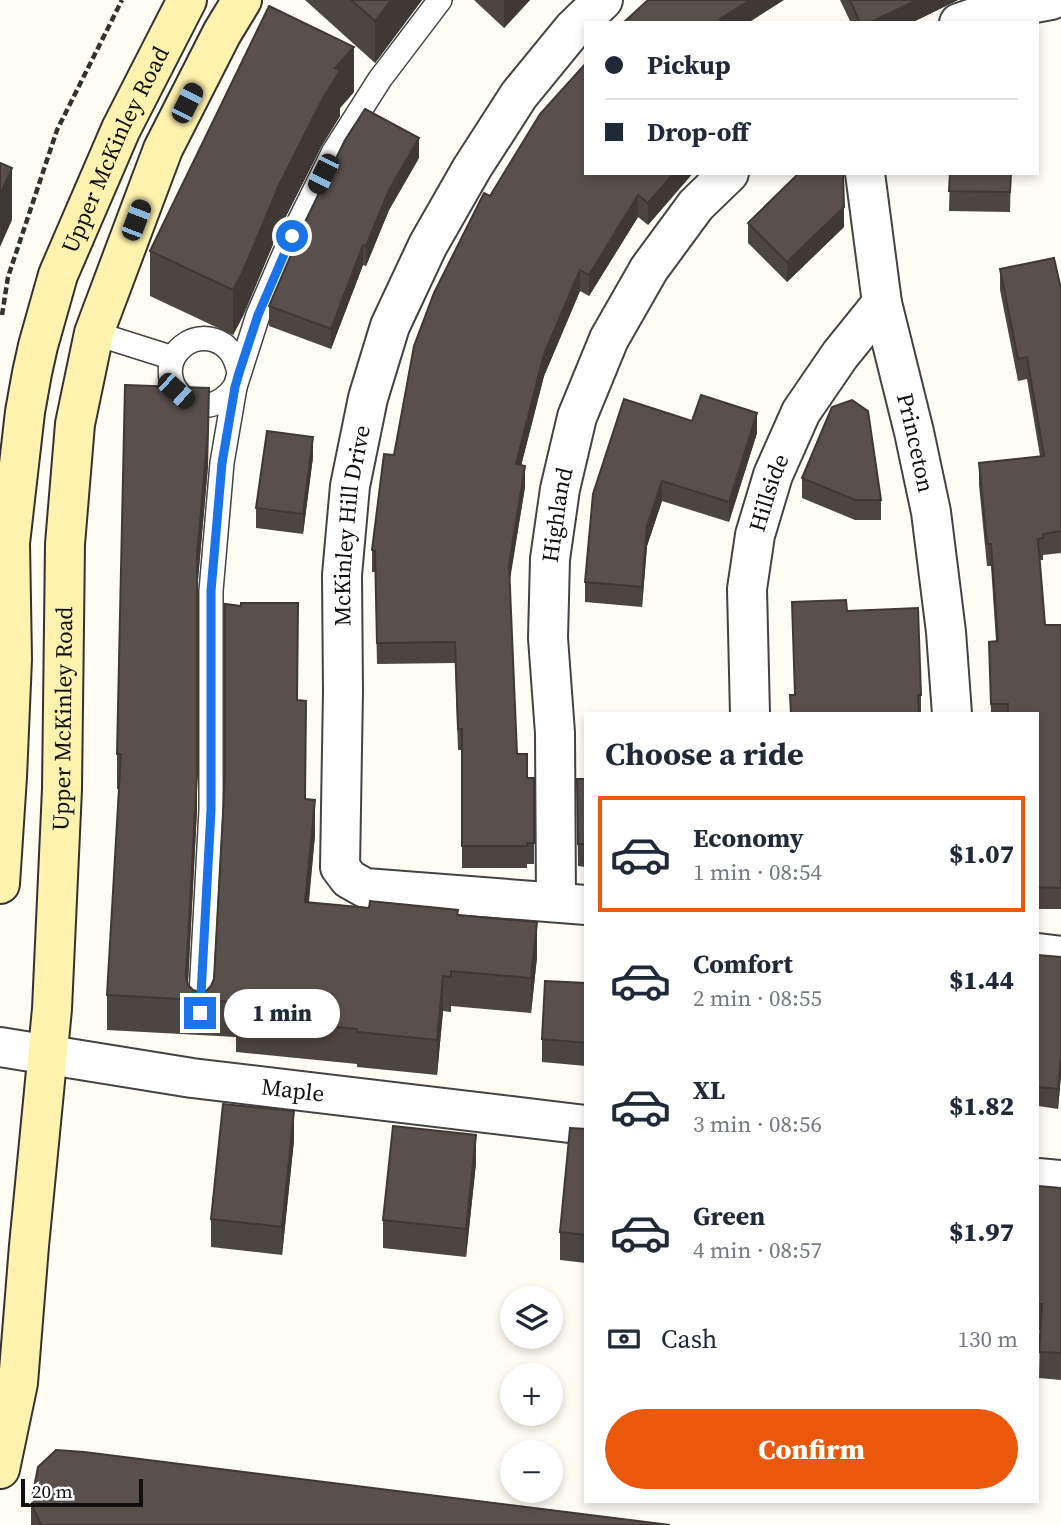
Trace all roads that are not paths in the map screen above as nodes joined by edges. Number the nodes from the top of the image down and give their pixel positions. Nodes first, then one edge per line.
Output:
1 (187, 0) edge
2 (242, 0) edge
3 (440, 0) edge
4 (603, 0) edge
5 (1051, 0) edge
6 (966, 21) edge
7 (727, 175) edge
8 (864, 175) edge
9 (882, 303) junction
10 (94, 336) junction
11 (172, 361) junction
12 (237, 380) junction
13 (750, 712) edge
14 (952, 712) edge
15 (0, 884) edge
16 (571, 904) edge
17 (1039, 953) edge
18 (1061, 956) edge
19 (200, 1013) edge
20 (0, 1047) edge
21 (47, 1055) junction
22 (584, 1125) edge
23 (1039, 1178) edge
24 (1061, 1180) edge
25 (0, 1469) edge

1 - 15 main road, Upper McKinley Road
2 - 10 main road, Upper McKinley Road
3 - 12 lane
4 - 16 street, McKinley Hill Drive
5 - 6 street
7 - 16 street, Highland
8 - 9 street, Princeton
9 - 13 street, Hillside
9 - 14 street, Princeton
10 - 11 lane
10 - 21 main road, Upper McKinley Road
11 - 12 lane
11 - 12 lane
12 - 19 lane
17 - 18 street
20 - 21 street, Maple
21 - 22 street, Maple
21 - 25 main road, Upper McKinley Road
23 - 24 street

